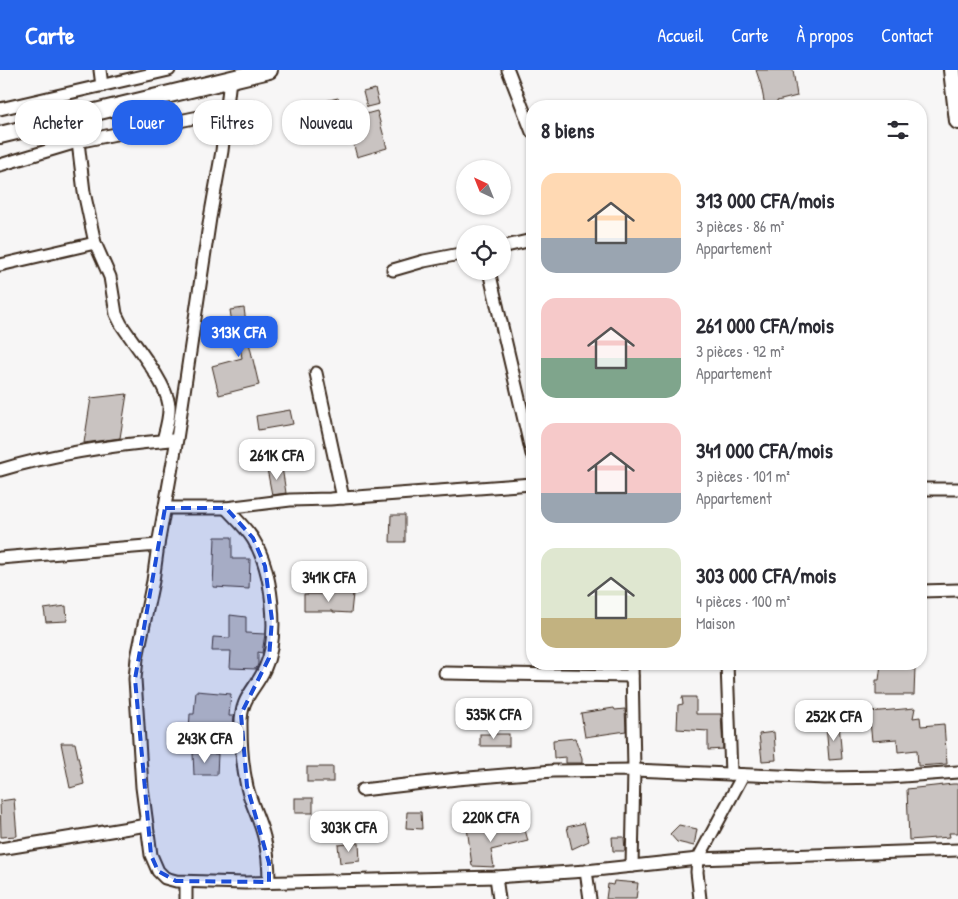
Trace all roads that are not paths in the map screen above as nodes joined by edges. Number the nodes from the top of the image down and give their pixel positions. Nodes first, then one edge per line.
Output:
1 (100, 70) edge
2 (169, 70) edge
3 (269, 70) edge
4 (508, 70) edge
5 (952, 70) edge
6 (230, 79) junction
7 (102, 86) junction
8 (229, 100) edge
9 (0, 109) edge
10 (102, 110) edge
11 (526, 116) edge
12 (193, 118) edge
13 (958, 121) edge
14 (15, 131) edge
15 (0, 135) edge
16 (102, 137) edge
17 (67, 145) edge
18 (77, 145) edge
19 (223, 145) edge
20 (0, 165) edge
21 (526, 241) edge
22 (95, 243) junction
23 (511, 245) edge
24 (456, 255) edge
25 (0, 265) edge
26 (394, 270) dead end
27 (491, 280) edge
28 (316, 373) dead end
29 (526, 425) edge
30 (178, 439) junction
31 (163, 440) junction
32 (0, 470) edge
33 (526, 484) edge
34 (927, 489) edge
35 (958, 489) edge
36 (342, 498) junction
37 (165, 508) junction
38 (226, 508) junction
39 (158, 545) junction
40 (0, 558) edge
41 (958, 590) edge
42 (927, 591) edge
43 (632, 670) edge
44 (728, 670) edge
45 (445, 673) dead end
46 (632, 676) junction
47 (634, 770) junction
48 (958, 772) edge
49 (737, 775) junction
50 (362, 790) dead end
51 (146, 824) junction
52 (0, 849) edge
53 (958, 850) edge
54 (698, 859) junction
55 (632, 866) junction
56 (586, 871) junction
57 (496, 876) junction
58 (186, 882) junction
59 (269, 882) junction
60 (186, 899) edge
61 (499, 899) edge
62 (590, 899) edge
63 (700, 899) edge

1 - 7 street
2 - 7 street
3 - 6 main road
4 - 11 street
5 - 13 main road
6 - 8 street
6 - 10 main road
7 - 9 street
12 - 16 street
14 - 15 main road
17 - 20 street
18 - 22 street
19 - 30 street
21 - 23 street
22 - 25 street
22 - 31 street
24 - 26 street
27 - 29 street
28 - 36 street
30 - 31 street
30 - 37 street
31 - 32 street
33 - 36 street
34 - 35 street
36 - 38 street
37 - 38 street
37 - 39 street
38 - 59 street
39 - 40 street
39 - 51 street
41 - 42 street
43 - 46 street
44 - 49 street
45 - 46 street
46 - 47 street
47 - 49 street
47 - 50 street
47 - 55 street
48 - 49 street
49 - 54 street
51 - 52 street
51 - 58 street
53 - 54 street
54 - 55 street
54 - 63 street
55 - 56 street
56 - 57 street
56 - 62 street
57 - 59 street
57 - 61 street
58 - 59 street
58 - 60 street

